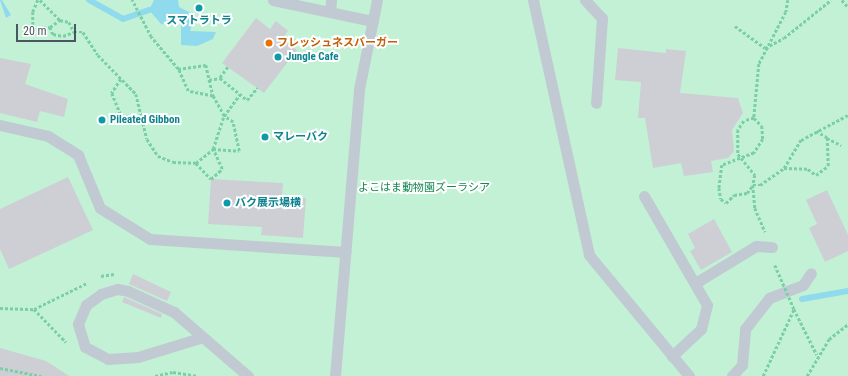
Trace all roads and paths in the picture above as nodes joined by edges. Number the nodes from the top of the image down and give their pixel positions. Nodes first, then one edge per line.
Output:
1 (39, 0) edge
2 (132, 0) edge
3 (273, 0) edge
4 (331, 0) edge
5 (377, 0) edge
6 (533, 0) edge
7 (585, 0) edge
8 (788, 0) edge
9 (831, 0) edge
10 (842, 0) edge
11 (848, 7) edge
12 (330, 12) junction
13 (60, 20) junction
14 (373, 21) junction
15 (735, 26) dead end
16 (50, 27) junction
17 (74, 32) junction
18 (765, 48) junction
19 (228, 67) dead end
20 (178, 69) junction
21 (220, 78) junction
22 (121, 79) junction
23 (209, 80) junction
24 (257, 88) dead end
25 (240, 94) junction
26 (213, 96) junction
27 (596, 103) dead end
28 (848, 114) edge
29 (224, 116) junction
30 (140, 118) junction
31 (754, 118) junction
32 (0, 125) edge
33 (816, 131) junction
34 (827, 138) junction
35 (841, 145) dead end
36 (213, 149) junction
37 (744, 159) junction
38 (196, 163) junction
39 (784, 168) junction
40 (753, 185) junction
41 (644, 196) dead end
42 (772, 247) junction
43 (346, 252) junction
44 (811, 273) dead end
45 (697, 282) junction
46 (794, 309) junction
47 (848, 324) edge
48 (200, 338) junction
49 (817, 355) junction
50 (672, 356) junction
51 (0, 368) edge
52 (41, 376) edge
53 (155, 376) edge
54 (198, 376) edge
55 (248, 376) edge
56 (335, 376) edge
57 (689, 376) edge
58 (732, 376) edge
59 (763, 376) edge
60 (807, 376) edge

1 - 13 path
1 - 16 path
2 - 20 path
3 - 12 lane
4 - 12 lane
5 - 14 lane
6 - 50 lane
7 - 27 lane
8 - 18 path
9 - 18 path
10 - 11 path
12 - 14 lane
13 - 16 path
13 - 17 path
14 - 43 lane
15 - 18 path
16 - 17 path
17 - 22 path
18 - 31 path
19 - 21 path
20 - 23 path
20 - 26 path
21 - 23 path
21 - 25 path
22 - 30 path
22 - 30 path
23 - 26 path
24 - 25 path
25 - 29 path
26 - 29 path
28 - 33 path
29 - 36 path
29 - 36 path
30 - 38 path
31 - 37 path
31 - 37 path
32 - 43 lane
33 - 34 path
33 - 39 path
34 - 35 path
34 - 39 path
36 - 38 path
36 - 38 path
37 - 40 path
37 - 40 path
39 - 40 path
40 - 42 path
41 - 45 lane
42 - 45 lane
42 - 46 path, bridge
43 - 56 lane
44 - 58 lane
45 - 50 lane
46 - 49 path
46 - 59 path
47 - 49 path
48 - 48 lane
48 - 55 lane
49 - 60 path
50 - 57 lane
51 - 52 path
53 - 54 path

